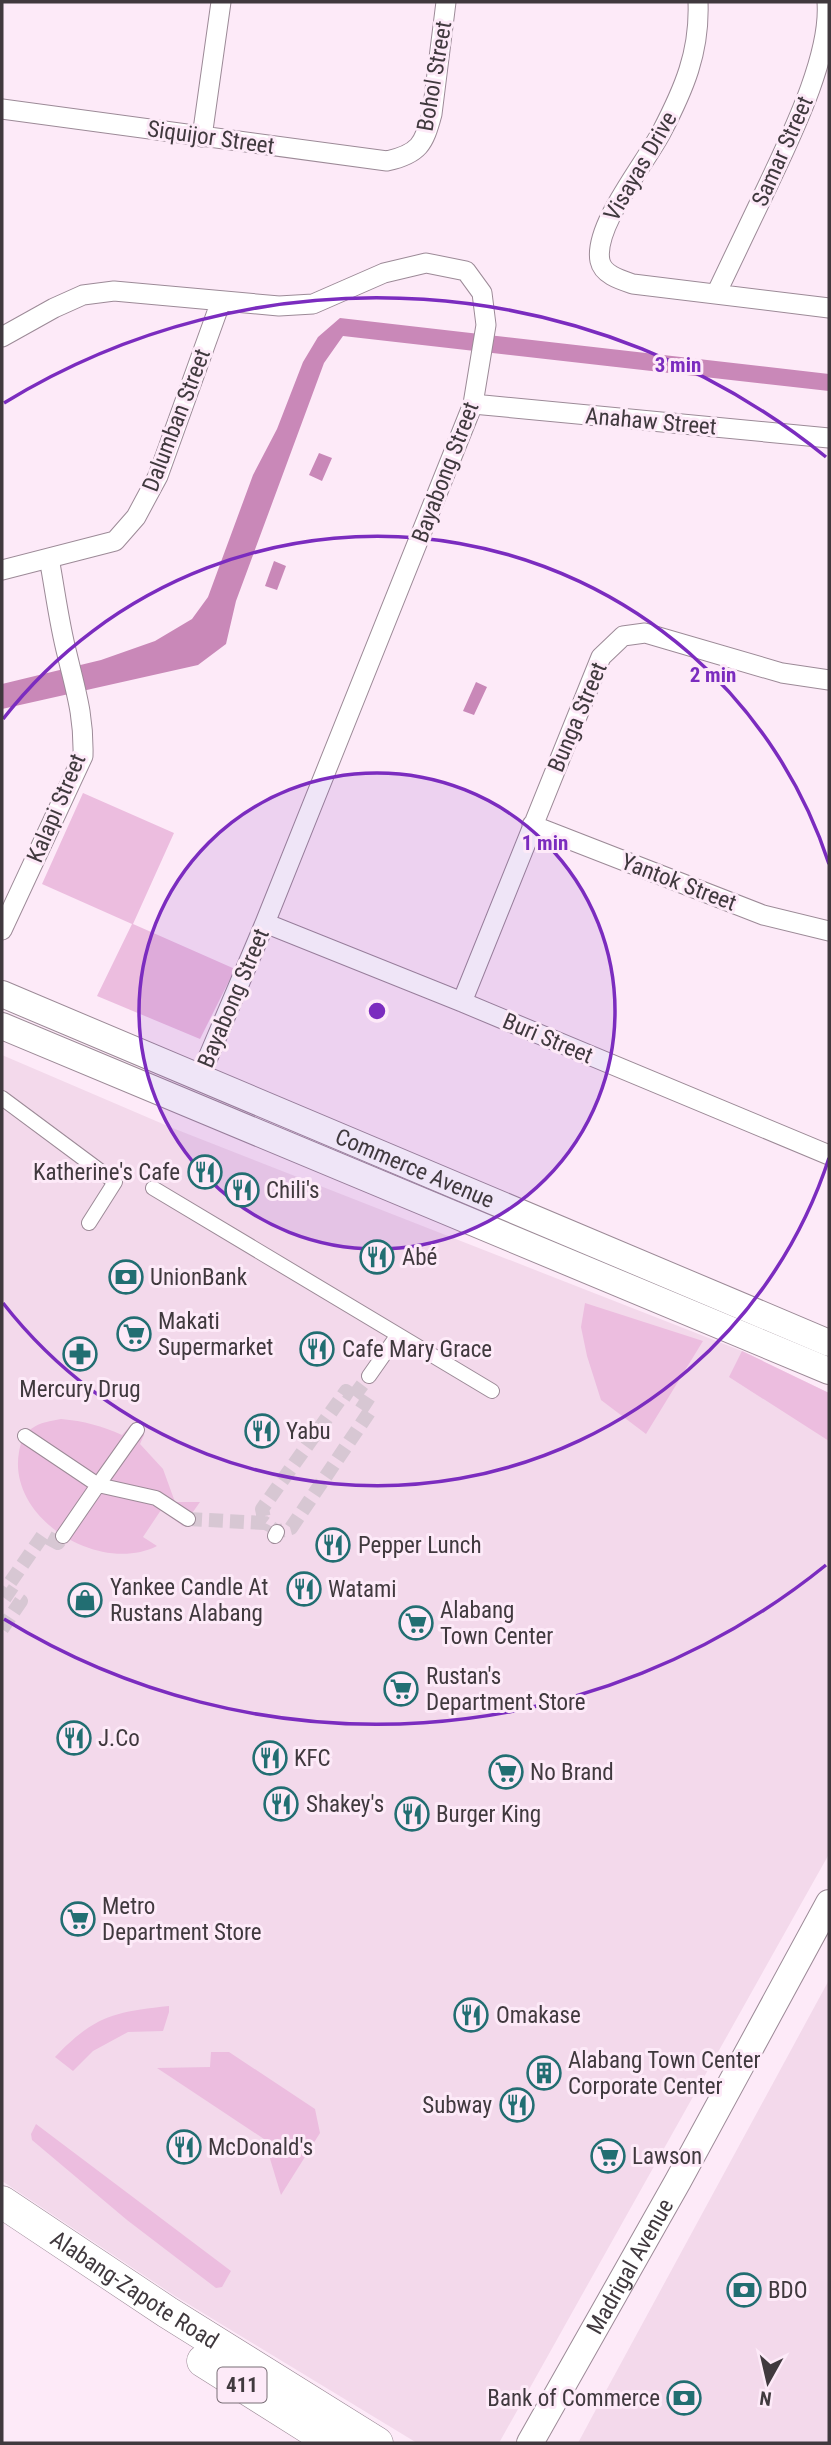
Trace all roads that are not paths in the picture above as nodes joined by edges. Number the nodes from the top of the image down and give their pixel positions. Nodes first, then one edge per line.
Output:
1 (221, 2) edge
2 (446, 2) edge
3 (698, 2) edge
4 (827, 2) edge
5 (2, 109) edge
6 (202, 137) junction
7 (418, 149) joint
8 (716, 294) junction
9 (221, 301) junction
10 (829, 308) edge
11 (2, 337) edge
12 (473, 404) junction
13 (829, 438) edge
14 (49, 558) junction
15 (2, 570) edge
16 (829, 680) edge
17 (532, 825) junction
18 (265, 923) junction
19 (2, 930) edge
20 (829, 931) edge
21 (2, 994) edge
22 (462, 1002) junction
23 (2, 1026) edge
24 (200, 1079) junction
25 (2, 1098) edge
26 (829, 1155) edge
27 (153, 1188) dead end
28 (89, 1223) dead end
29 (397, 1336) junction
30 (829, 1343) edge
31 (829, 1371) edge
32 (369, 1377) tunnel mouth
33 (492, 1391) dead end
34 (137, 1430) dead end
35 (25, 1436) dead end
36 (98, 1485) junction
37 (188, 1519) tunnel mouth
38 (63, 1536) tunnel mouth
39 (829, 1903) edge
40 (2, 2202) edge
41 (2, 2225) edge
42 (332, 2443) edge
43 (377, 2443) edge
44 (530, 2443) edge

1 - 6 street
2 - 7 street, Bohol Street
3 - 8 street, Visayas Drive
4 - 8 street, Samar Street
5 - 6 street, Siquijor Street
6 - 7 street, Siquijor Street
8 - 10 street, Visayas Drive
9 - 11 street, Bayabong Street
9 - 12 street, Bayabong Street
9 - 14 street, Dalumban Street
12 - 13 street, Anahaw Street
12 - 18 street, Bayabong Street
14 - 15 street, Dalumban Street
14 - 19 street, Kalapi Street
16 - 17 street, Bunga Street
17 - 20 street, Yantok Street
17 - 22 street, Bunga Street
18 - 22 street, Buri Street
18 - 24 street, Bayabong Street
21 - 24 main road, Commerce Avenue
22 - 26 street, Buri Street
23 - 31 main road, Commerce Avenue
24 - 30 main road, Commerce Avenue
25 - 28 street
27 - 29 street
29 - 32 street
29 - 33 street
34 - 36 street
35 - 36 street
36 - 37 street
36 - 38 street
39 - 44 main road, Madrigal Avenue
40 - 43 highway, Alabang-Zapote Road / 411
41 - 42 highway, Alabang-Zapote Road / 411

